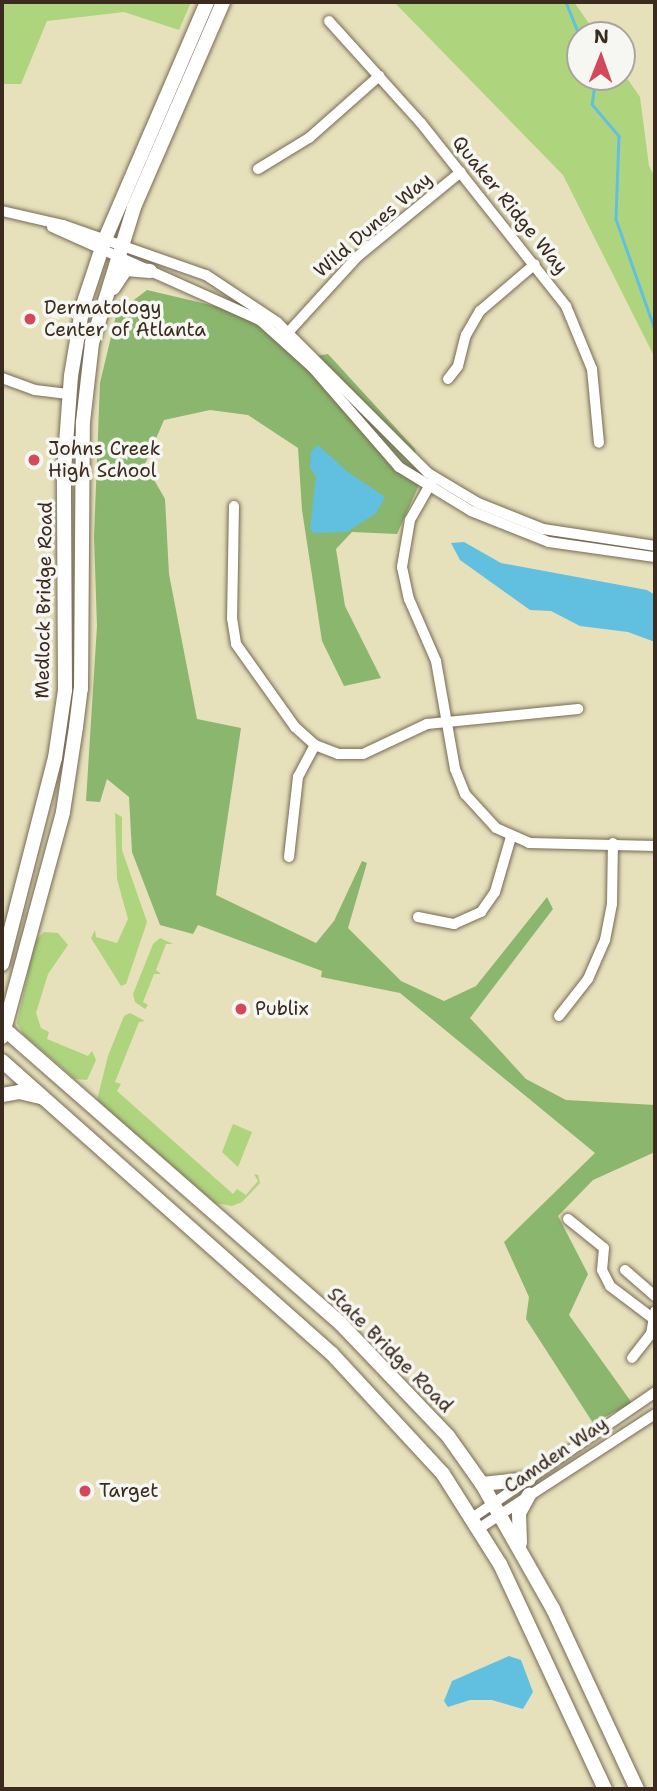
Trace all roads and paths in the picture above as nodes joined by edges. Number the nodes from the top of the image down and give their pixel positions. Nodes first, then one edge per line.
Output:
1 (207, 2) edge
2 (223, 2) edge
3 (328, 21) dead end
4 (379, 76) junction
5 (258, 169) dead end
6 (461, 172) junction
7 (2, 211) edge
8 (103, 244) junction
9 (118, 249) junction
10 (535, 264) junction
11 (150, 271) junction
12 (285, 336) junction
13 (2, 378) edge
14 (448, 379) dead end
15 (86, 390) junction
16 (70, 394) junction
17 (599, 443) dead end
18 (432, 482) junction
19 (234, 506) dead end
20 (655, 545) edge
21 (655, 558) edge
22 (578, 709) dead end
23 (447, 722) junction
24 (315, 745) junction
25 (511, 837) junction
26 (613, 843) junction
27 (655, 846) edge
28 (289, 857) dead end
29 (418, 917) dead end
30 (4, 951) edge
31 (2, 964) edge
32 (559, 1016) dead end
33 (3, 1031) edge
34 (2, 1061) edge
35 (2, 1095) edge
36 (43, 1098) junction
37 (568, 1219) dead end
38 (625, 1270) dead end
39 (655, 1296) edge
40 (654, 1317) edge
41 (632, 1357) dead end
42 (655, 1392) edge
43 (655, 1414) edge
44 (529, 1479) junction
45 (482, 1484) junction
46 (528, 1495) junction
47 (497, 1510) junction
48 (475, 1523) junction
49 (520, 1548) junction
50 (605, 1789) edge
51 (637, 1789) edge

1 - 8 highway, Medlock Bridge Road
2 - 9 highway, Medlock Bridge Road
3 - 4 street, Quaker Ridge Way
4 - 5 street
4 - 6 street, Quaker Ridge Way
6 - 10 street, Quaker Ridge Way
6 - 12 street, Wild Dunes Way
7 - 8 street
8 - 9 street
8 - 16 highway, Medlock Bridge Road
9 - 11 street
9 - 12 street
9 - 15 highway, Medlock Bridge Road
10 - 14 street
10 - 17 street, Quaker Ridge Way
11 - 12 street
11 - 15 highway, Medlock Bridge Road
12 - 18 street
12 - 18 street
13 - 16 street
15 - 33 highway, Medlock Bridge Road
16 - 30 highway, Medlock Bridge Road
18 - 20 street
18 - 21 street
18 - 23 street
19 - 24 street
22 - 23 street
23 - 24 street
23 - 25 street
24 - 28 street
25 - 26 street
25 - 29 street
26 - 27 street
26 - 32 street
30 - 31 highway, Medlock Bridge Road
33 - 45 highway, State Bridge Road
34 - 36 highway
35 - 36 highway
36 - 48 highway
37 - 40 street
38 - 39 street
40 - 41 street
42 - 44 street, Camden Way
43 - 46 street, Camden Way
44 - 45 highway
44 - 47 street, Camden Way
45 - 47 highway, State Bridge Road
46 - 47 street, Camden Way
46 - 49 highway
47 - 48 street
47 - 49 highway, State Bridge Road
48 - 50 highway
49 - 51 highway, State Bridge Road

